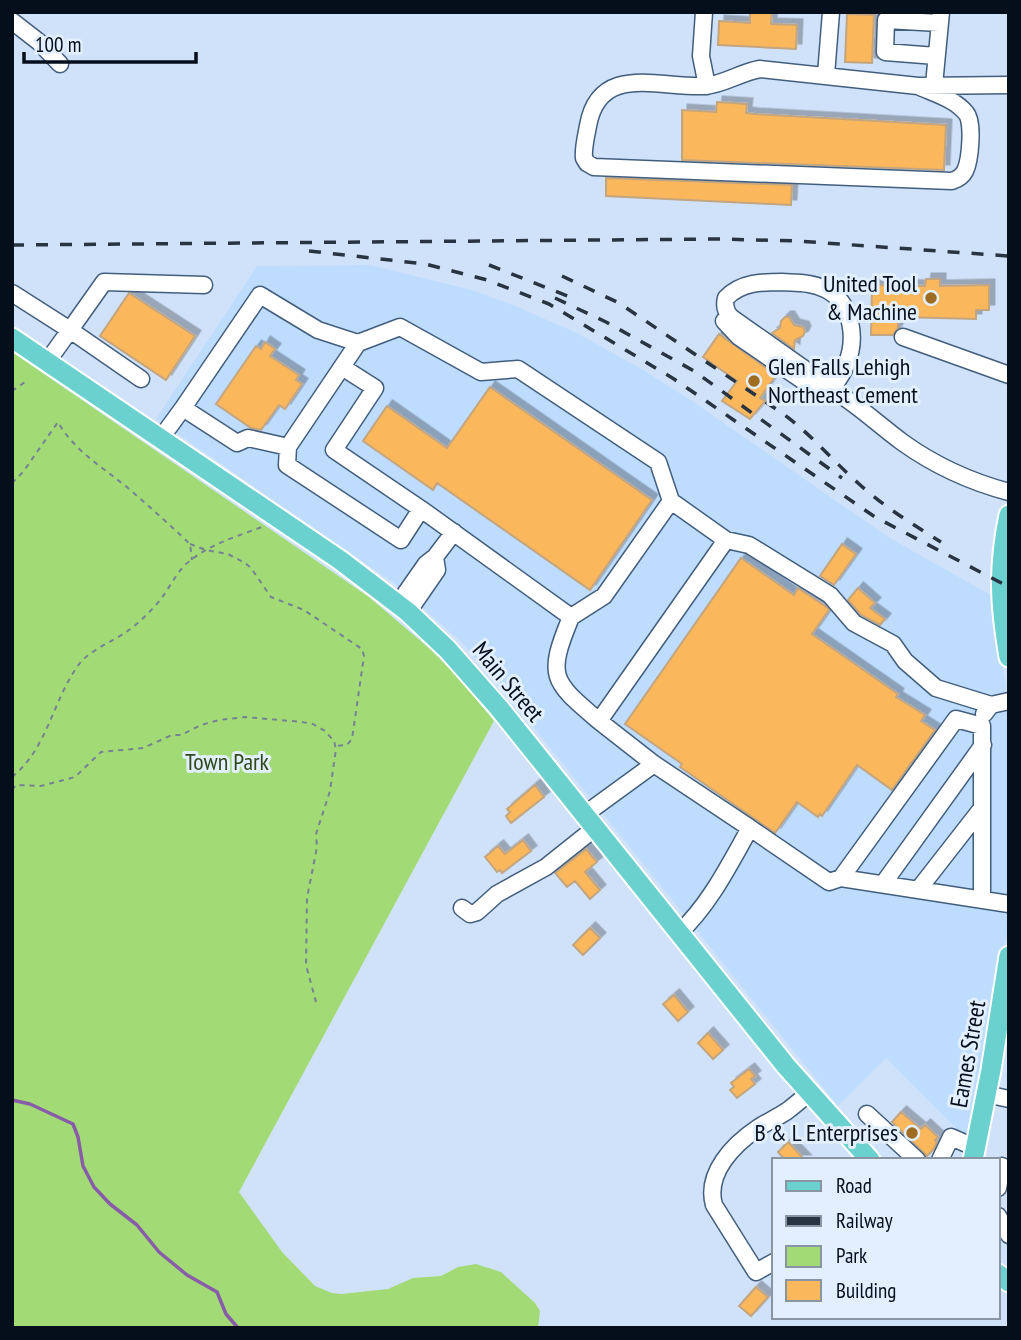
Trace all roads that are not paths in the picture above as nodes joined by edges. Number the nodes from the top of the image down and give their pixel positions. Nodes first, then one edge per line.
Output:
1 (704, 12) edge
2 (831, 12) edge
3 (940, 18) edge
4 (12, 21) edge
5 (936, 55) junction
6 (60, 64) dead end
7 (826, 75) junction
8 (1009, 85) edge
9 (707, 86) junction
10 (926, 86) junction
11 (204, 285) dead end
12 (12, 293) edge
13 (726, 298) junction
14 (70, 330) junction
15 (903, 337) dead end
16 (12, 338) edge
17 (358, 343) junction
18 (47, 362) junction
19 (342, 367) junction
20 (1009, 375) edge
21 (141, 379) dead end
22 (832, 389) junction
23 (183, 408) junction
24 (161, 438) junction
25 (904, 443) junction
26 (288, 447) junction
27 (1009, 492) edge
28 (671, 501) junction
29 (421, 509) junction
30 (1009, 515) edge
31 (454, 532) junction
32 (726, 540) junction
33 (403, 608) junction
34 (571, 617) junction
35 (1009, 657) edge
36 (1009, 701) edge
37 (991, 705) junction
38 (599, 721) junction
39 (976, 724) junction
40 (983, 745) junction
41 (654, 764) junction
42 (982, 808) junction
43 (589, 821) junction
44 (750, 828) junction
45 (841, 878) junction
46 (883, 884) junction
47 (918, 890) junction
48 (982, 900) junction
49 (1009, 904) edge
50 (462, 908) dead end
51 (679, 933) junction
52 (1009, 957) edge
53 (1006, 1002) edge
54 (809, 1093) junction
55 (986, 1094) junction
56 (1009, 1099) edge
57 (867, 1114) dead end
58 (974, 1154) edge
59 (864, 1157) edge
60 (915, 1158) edge
61 (941, 1158) edge
62 (1000, 1219) edge
63 (1009, 1235) edge
64 (772, 1263) edge

1 - 9 lane
2 - 7 lane
3 - 5 lane
3 - 5 lane
4 - 6 lane
5 - 10 lane
7 - 9 lane
7 - 10 lane
8 - 10 lane
9 - 10 lane
11 - 14 lane
12 - 14 lane
13 - 22 lane
13 - 22 lane
13 - 25 lane
14 - 18 lane
14 - 21 lane
15 - 20 lane
16 - 18 main road, Main Street
17 - 19 lane
17 - 23 lane
17 - 28 lane
18 - 24 main road, Main Street
19 - 26 lane
19 - 29 lane
22 - 25 lane
23 - 24 lane
23 - 26 lane
24 - 33 main road, Main Street
25 - 27 lane
26 - 29 lane
28 - 32 lane
28 - 34 lane
29 - 31 lane
30 - 35 main road
31 - 33 lane
31 - 34 lane
32 - 37 lane
32 - 38 lane
33 - 43 main road, Main Street
34 - 38 lane
36 - 37 lane
37 - 39 lane
38 - 41 lane
39 - 40 lane
39 - 45 lane
40 - 42 lane
40 - 46 lane
41 - 43 lane
41 - 44 lane
42 - 47 lane
42 - 48 lane
43 - 50 lane
43 - 51 main road, Main Street
44 - 45 lane
44 - 51 lane
45 - 46 lane
46 - 47 lane
47 - 48 lane
48 - 49 lane
51 - 54 main road, Main Street
52 - 53 main road, Eames Street
53 - 55 main road, Eames Street
54 - 59 main road, Main Street
54 - 64 lane
55 - 56 lane
55 - 58 main road, Eames Street
57 - 60 lane
58 - 61 lane
62 - 63 lane

